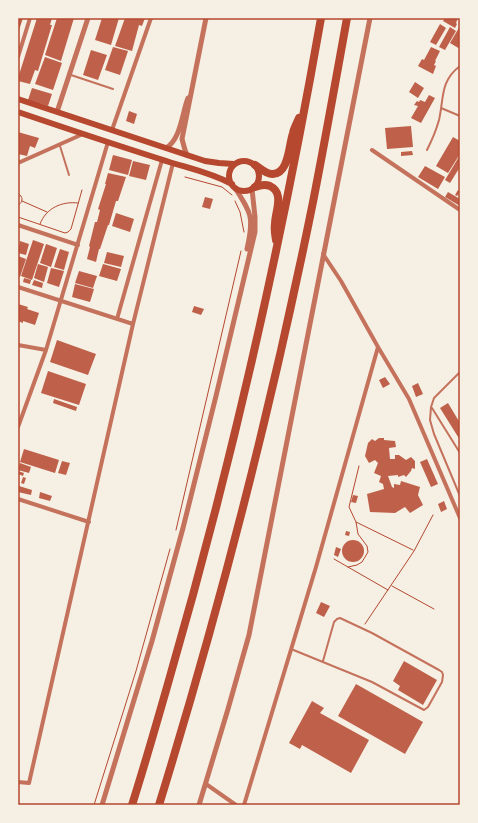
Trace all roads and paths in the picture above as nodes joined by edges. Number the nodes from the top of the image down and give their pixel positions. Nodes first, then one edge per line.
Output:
1 (30, 18) edge
2 (88, 18) edge
3 (151, 18) edge
4 (206, 18) edge
5 (321, 18) edge
6 (347, 18) edge
7 (370, 18) edge
8 (20, 42) edge
9 (18, 57) edge
10 (460, 66) edge
11 (70, 75) junction
12 (192, 87) junction
13 (113, 89) dead end
14 (18, 99) edge
15 (305, 105) junction
16 (442, 108) junction
17 (18, 112) edge
18 (57, 112) junction
19 (460, 116) edge
20 (112, 130) junction
21 (83, 134) junction
22 (108, 142) junction
23 (60, 144) junction
24 (166, 148) junction
25 (372, 150) dead end
26 (427, 150) dead end
27 (188, 155) junction
28 (162, 160) junction
29 (18, 163) edge
30 (173, 163) junction
31 (234, 164) junction
32 (255, 165) junction
33 (69, 175) dead end
34 (185, 177) dead end
35 (233, 186) junction
36 (253, 188) junction
37 (82, 190) dead end
38 (18, 194) edge
39 (22, 201) junction
40 (78, 203) junction
41 (18, 205) edge
42 (460, 210) edge
43 (47, 212) junction
44 (18, 217) edge
45 (39, 224) junction
46 (18, 225) edge
47 (245, 237) dead end
48 (78, 245) junction
49 (243, 245) dead end
50 (276, 251) junction
51 (323, 254) junction
52 (247, 261) junction
53 (18, 287) edge
54 (61, 301) junction
55 (117, 319) junction
56 (133, 324) junction
57 (18, 345) edge
58 (378, 347) junction
59 (46, 350) junction
60 (460, 372) edge
61 (431, 407) junction
62 (18, 427) edge
63 (460, 453) edge
64 (359, 466) dead end
65 (460, 496) edge
66 (18, 499) edge
67 (433, 515) dead end
68 (460, 518) edge
69 (89, 522) junction
70 (356, 522) junction
71 (175, 534) dead end
72 (170, 549) dead end
73 (414, 551) junction
74 (334, 559) dead end
75 (348, 567) junction
76 (392, 585) junction
77 (389, 590) junction
78 (434, 609) dead end
79 (363, 628) junction
80 (291, 649) junction
81 (323, 661) junction
82 (18, 782) edge
83 (206, 784) junction
84 (94, 805) edge
85 (102, 805) edge
86 (132, 805) edge
87 (159, 805) edge
88 (199, 805) edge
89 (236, 805) edge
90 (244, 805) edge

1 - 8 street
2 - 11 street
3 - 20 street
4 - 12 street
5 - 15 highway
6 - 87 highway
7 - 51 street
8 - 9 street
10 - 16 lane
11 - 13 lane
11 - 18 street
12 - 24 street
12 - 27 street
14 - 18 main road
15 - 32 highway
15 - 50 highway
16 - 19 lane
16 - 26 lane
17 - 21 main road
18 - 20 main road
20 - 24 main road
21 - 22 main road
21 - 23 street
22 - 28 main road
22 - 48 street
23 - 29 street
23 - 33 lane
24 - 27 main road
25 - 42 street
27 - 31 main road
28 - 30 main road
28 - 55 street
30 - 35 main road
30 - 56 street
31 - 32 main road
31 - 35 main road
32 - 36 main road
34 - 47 path
35 - 36 main road
35 - 52 street
36 - 50 highway
36 - 52 street
37 - 40 path
38 - 39 path
39 - 41 path
39 - 43 path
40 - 43 path
40 - 45 path
43 - 45 path
44 - 45 path
46 - 48 street
48 - 54 street
49 - 71 path
50 - 86 highway
51 - 58 street
51 - 83 street
52 - 85 street
53 - 54 street
54 - 55 street
54 - 59 street
55 - 56 street
56 - 69 street
57 - 59 street
58 - 68 street
58 - 80 street
59 - 62 street
60 - 61 lane
61 - 63 lane
61 - 65 lane
64 - 70 path
66 - 69 street
67 - 73 path
69 - 82 street
70 - 73 path
70 - 75 path
72 - 84 path
73 - 76 path
74 - 75 path
75 - 77 path
76 - 77 path
76 - 78 path
77 - 79 path
79 - 81 lane
79 - 81 lane
80 - 81 lane
80 - 90 street
83 - 88 street
83 - 89 street

